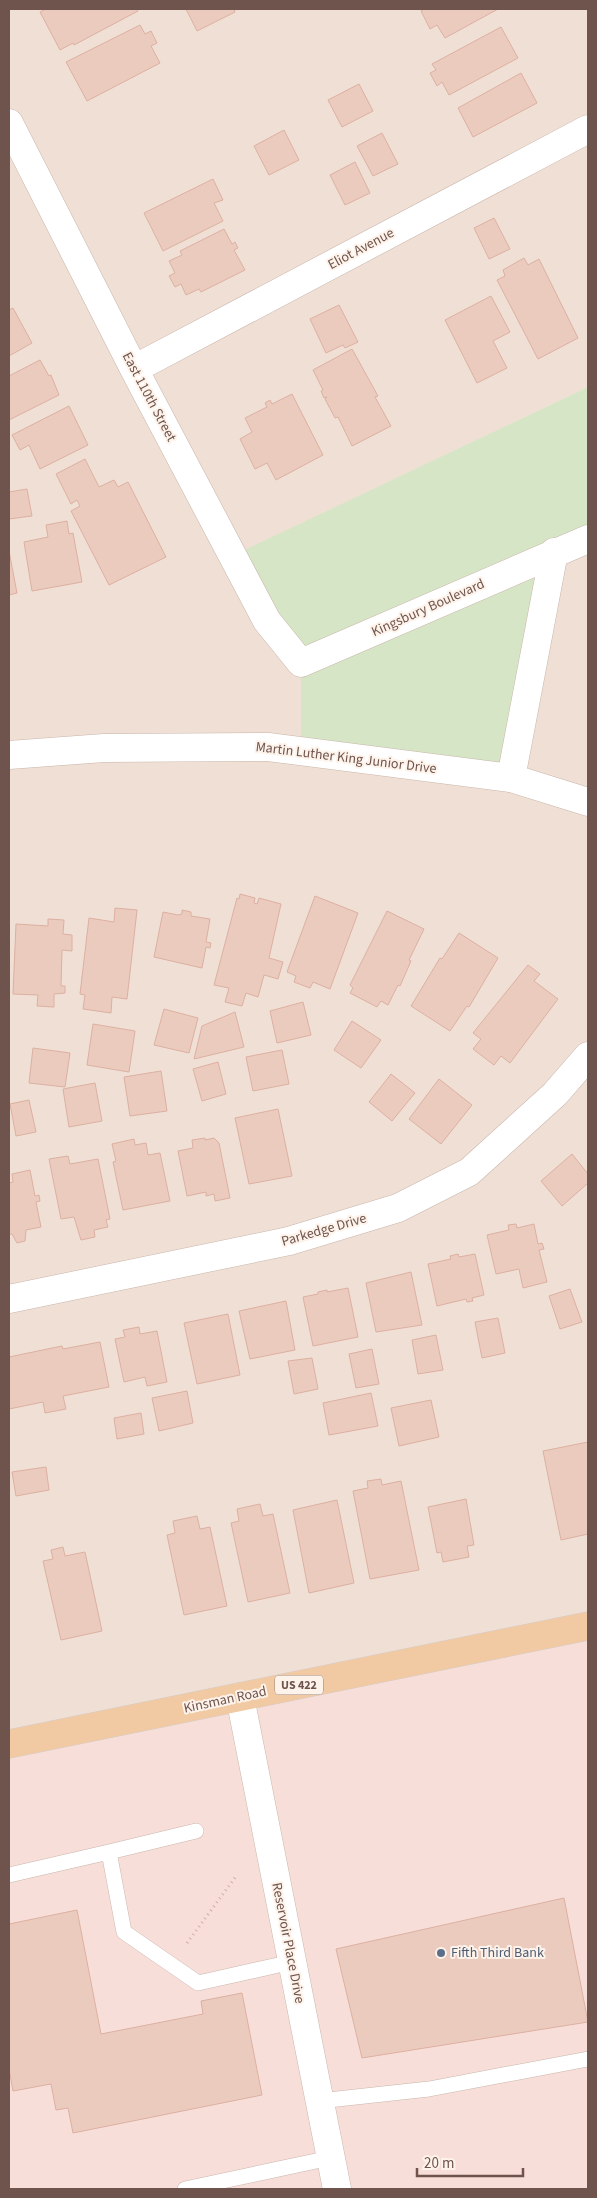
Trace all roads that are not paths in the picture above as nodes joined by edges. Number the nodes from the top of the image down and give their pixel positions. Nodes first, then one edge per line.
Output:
1 (9, 124) edge
2 (588, 130) edge
3 (134, 369) junction
4 (588, 539) edge
5 (554, 552) junction
6 (301, 663) joint
7 (9, 755) edge
8 (510, 778) junction
9 (588, 802) edge
10 (588, 1056) edge
11 (9, 1299) edge
12 (588, 1626) edge
13 (240, 1697) junction
14 (9, 1744) edge
15 (196, 1831) dead end
16 (109, 1852) junction
17 (9, 1875) edge
18 (292, 1962) junction
19 (588, 2059) edge
20 (319, 2101) junction
21 (328, 2146) junction
22 (186, 2189) edge
23 (337, 2189) edge

1 - 3 street, East 110th Street
2 - 3 street, Eliot Avenue
3 - 6 street, East 110th Street
4 - 5 street, Kingsbury Boulevard
5 - 6 street, Kingsbury Boulevard
5 - 8 street
7 - 8 street, Martin Luther King Junior Drive
8 - 9 street, Martin Luther King Junior Drive
10 - 11 street, Parkedge Drive
12 - 13 main road, Kinsman Road / US 422
13 - 14 main road, Kinsman Road / US 422
13 - 18 street, Reservoir Place Drive
15 - 16 lane
16 - 17 lane
16 - 18 lane
18 - 20 street, Reservoir Place Drive
19 - 20 lane
20 - 21 street, Reservoir Place Drive
21 - 22 lane
21 - 23 street, Reservoir Place Drive

